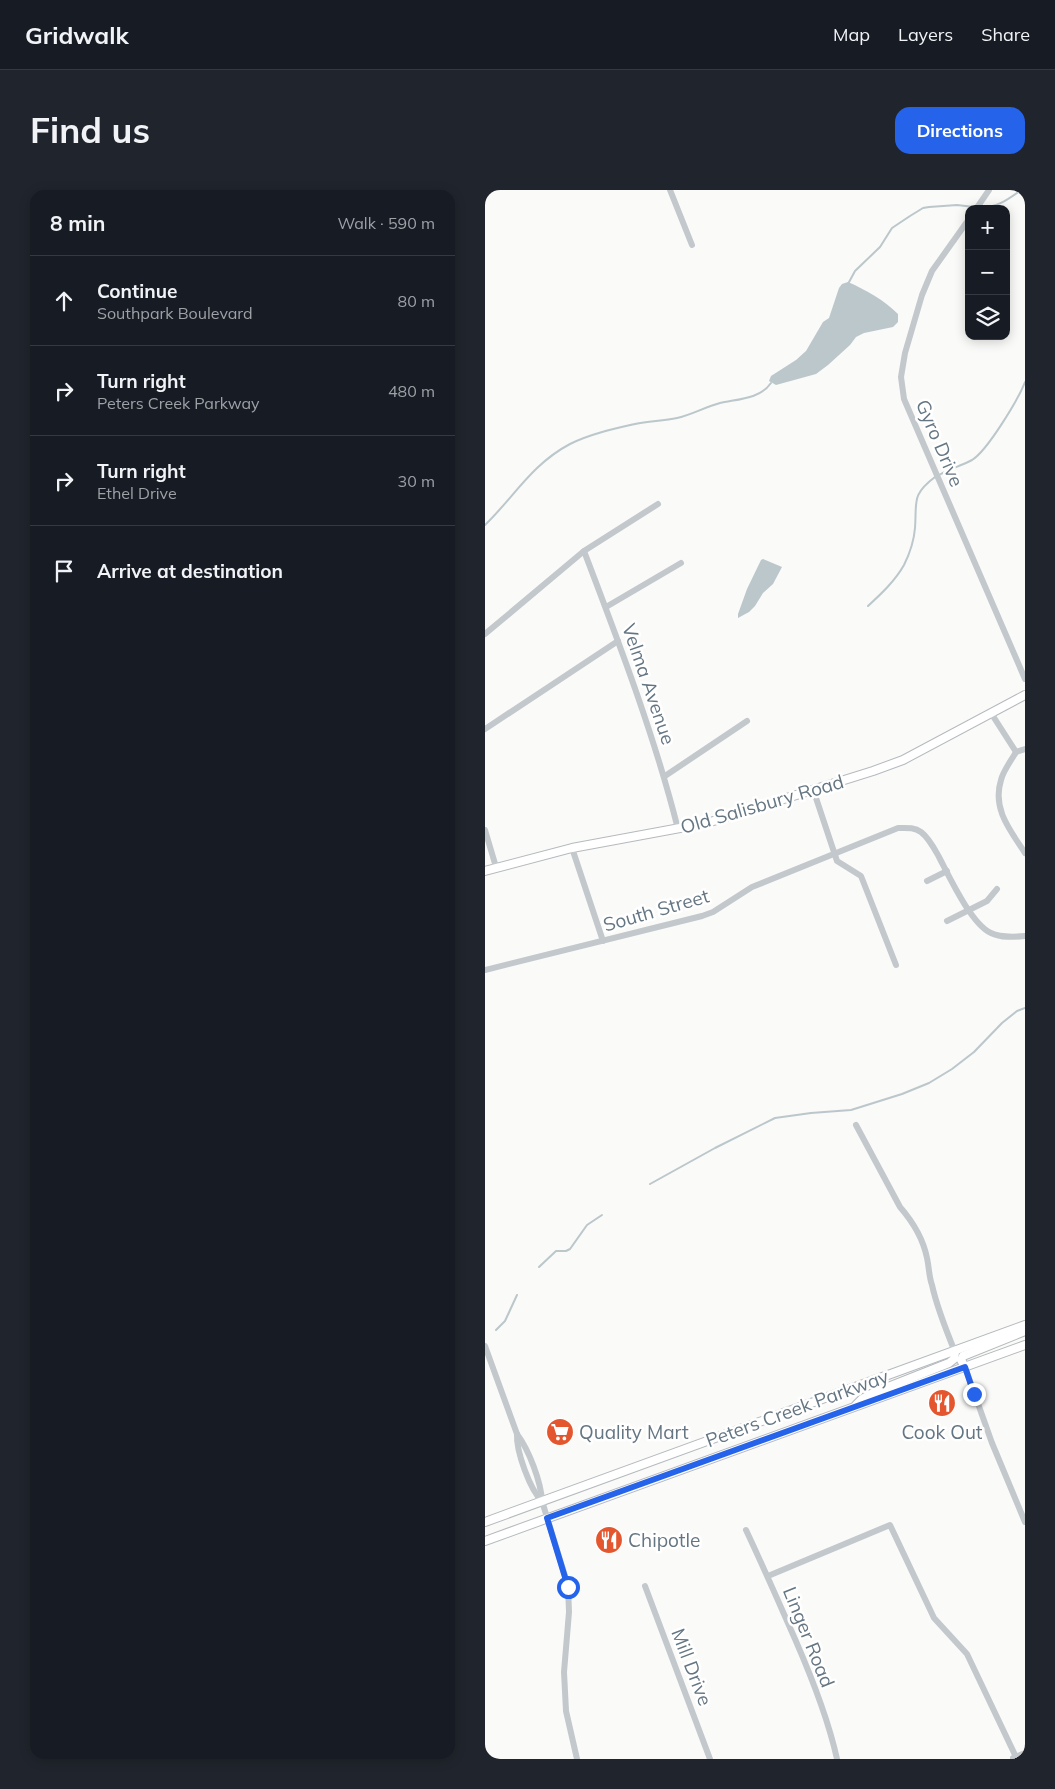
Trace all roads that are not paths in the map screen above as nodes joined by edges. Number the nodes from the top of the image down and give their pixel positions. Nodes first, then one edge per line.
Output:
1 (670, 190) edge
2 (989, 190) edge
3 (979, 205) edge
4 (965, 225) edge
5 (691, 245) dead end
6 (658, 504) dead end
7 (584, 552) junction
8 (681, 563) dead end
9 (606, 607) junction
10 (485, 634) edge
11 (618, 641) junction
12 (1025, 679) edge
13 (1025, 695) edge
14 (991, 713) junction
15 (747, 721) dead end
16 (485, 729) edge
17 (1025, 749) edge
18 (1016, 752) junction
19 (665, 776) junction
20 (813, 789) junction
21 (678, 829) junction
22 (485, 830) edge
23 (572, 848) junction
24 (1025, 852) edge
25 (834, 854) junction
26 (496, 867) junction
27 (485, 871) edge
28 (947, 871) junction
29 (927, 881) dead end
30 (997, 889) dead end
31 (969, 911) junction
32 (947, 921) dead end
33 (1025, 936) edge
34 (603, 941) junction
35 (896, 965) dead end
36 (485, 970) edge
37 (856, 1125) dead end
38 (1025, 1325) edge
39 (1025, 1331) edge
40 (1025, 1345) edge
41 (485, 1346) edge
42 (955, 1352) junction
43 (965, 1367) junction
44 (855, 1407) junction
45 (542, 1501) junction
46 (547, 1518) junction
47 (485, 1522) edge
48 (1025, 1522) edge
49 (746, 1530) dead end
50 (485, 1541) edge
51 (767, 1576) junction
52 (645, 1586) dead end
53 (1025, 1753) edge
54 (1014, 1758) edge
55 (577, 1759) edge
56 (710, 1759) edge
57 (837, 1759) edge

1 - 5 street
2 - 3 street
4 - 12 street, Gyro Drive
6 - 7 street
7 - 9 street, Velma Avenue
7 - 10 street
8 - 9 street
9 - 11 street, Velma Avenue
11 - 16 street
11 - 19 street, Velma Avenue
13 - 14 main road, Old Salisbury Road
14 - 18 street
14 - 20 main road, Old Salisbury Road
15 - 19 street
17 - 18 street
18 - 24 street
19 - 21 street, Velma Avenue
20 - 21 main road, Old Salisbury Road
20 - 25 street
21 - 23 main road, Old Salisbury Road
22 - 26 street
23 - 26 main road, Old Salisbury Road
23 - 34 street
25 - 28 street, South Street
25 - 34 street, South Street
25 - 35 street
26 - 27 main road, Old Salisbury Road
28 - 29 street
28 - 31 street
30 - 31 street
31 - 32 street
31 - 33 street
34 - 36 street, South Street
37 - 42 street
38 - 42 main road, Peters Creek Parkway
39 - 43 main road
40 - 43 main road, Peters Creek Parkway
41 - 45 street
42 - 44 main road
42 - 45 main road, Peters Creek Parkway
43 - 44 main road, Peters Creek Parkway
43 - 48 street
44 - 46 main road, Peters Creek Parkway
45 - 46 street
45 - 47 main road, Peters Creek Parkway
46 - 50 main road, Peters Creek Parkway
46 - 55 street
49 - 51 street, Linger Road
51 - 54 street
51 - 57 street, Linger Road
52 - 56 street, Mill Drive
53 - 54 street

